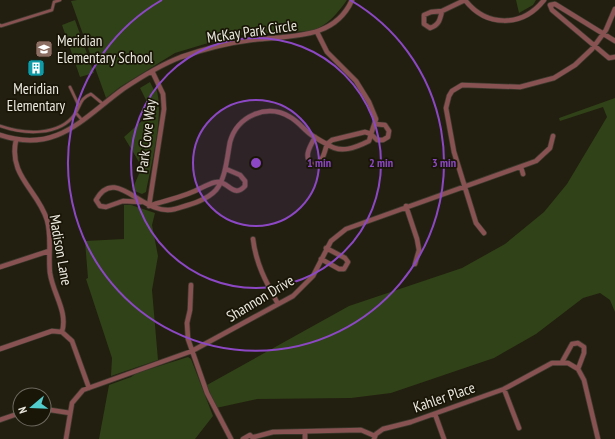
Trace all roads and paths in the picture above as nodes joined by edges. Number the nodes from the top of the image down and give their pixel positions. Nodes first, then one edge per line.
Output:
1 (60, 0) edge
2 (352, 0) edge
3 (465, 0) edge
4 (544, 0) edge
5 (550, 5) junction
6 (615, 9) edge
7 (442, 12) junction
8 (575, 17) junction
9 (0, 25) edge
10 (569, 25) junction
11 (317, 32) junction
12 (603, 34) junction
13 (615, 41) edge
14 (594, 47) junction
15 (615, 57) edge
16 (152, 71) junction
17 (70, 87) dead end
18 (103, 105) junction
19 (79, 106) junction
20 (76, 113) junction
21 (82, 121) junction
22 (375, 124) junction
23 (0, 126) edge
24 (371, 134) junction
25 (0, 135) edge
26 (553, 136) dead end
27 (315, 137) junction
28 (16, 140) junction
29 (327, 144) junction
30 (521, 167) junction
31 (226, 168) junction
32 (523, 174) dead end
33 (220, 182) junction
34 (464, 186) junction
35 (141, 202) junction
36 (149, 206) junction
37 (406, 206) junction
38 (484, 233) dead end
39 (253, 239) dead end
40 (326, 248) junction
41 (49, 251) junction
42 (321, 259) junction
43 (414, 264) dead end
44 (0, 267) edge
45 (191, 285) dead end
46 (278, 304) junction
47 (62, 332) junction
48 (0, 349) edge
49 (192, 351) junction
50 (562, 362) junction
51 (578, 369) junction
52 (89, 388) junction
53 (504, 390) junction
54 (52, 410) edge
55 (70, 413) junction
56 (435, 414) junction
57 (12, 416) edge
58 (0, 420) edge
59 (520, 428) dead end
60 (288, 432) junction
61 (305, 432) junction
62 (254, 438) edge
63 (374, 438) edge
64 (66, 439) edge
65 (231, 439) edge
66 (243, 439) edge
67 (288, 439) edge
68 (305, 439) edge
69 (444, 439) edge
70 (598, 439) edge

1 - 9 lane
2 - 11 street, McKay Park Circle
3 - 4 street
3 - 7 street
4 - 5 street
5 - 8 street
5 - 10 street
6 - 12 street
7 - 7 street
8 - 10 street
8 - 12 street
10 - 14 street
11 - 16 street, McKay Park Circle
11 - 22 street
12 - 13 street
12 - 14 street
14 - 15 street
14 - 34 street
16 - 18 street, McKay Park Circle
16 - 36 street, Park Cove Way
17 - 19 lane
18 - 19 lane
18 - 21 street, McKay Park Circle
19 - 20 lane
20 - 21 lane
20 - 23 lane
21 - 28 street, McKay Park Circle
22 - 24 street
22 - 24 street
24 - 29 street
24 - 29 street
25 - 28 street, McKay Park Circle
26 - 30 street, Shannon Drive
27 - 29 street
27 - 29 street
27 - 31 street
28 - 41 street, Madison Lane
30 - 32 street
30 - 34 street, Shannon Drive
31 - 33 street
31 - 33 street
33 - 36 street
33 - 36 street
34 - 37 street, Shannon Drive
34 - 38 street
35 - 35 street
35 - 36 street
37 - 40 street, Shannon Drive
37 - 43 street
39 - 46 street
40 - 42 street, Shannon Drive
40 - 42 street
41 - 44 street
41 - 47 street, Madison Lane
42 - 46 street, Shannon Drive
45 - 49 street
46 - 49 street, Shannon Drive
47 - 48 street
47 - 52 street
49 - 52 street, Shannon Drive
49 - 65 street
50 - 51 street
50 - 51 street
50 - 53 street, Kahler Place
51 - 70 street
52 - 55 street, Shannon Drive
53 - 56 street, Kahler Place
53 - 59 street
54 - 55 street
55 - 64 street, Shannon Drive
56 - 63 street, Kahler Place
56 - 69 street
57 - 58 street
60 - 61 street, Kahler Place
60 - 62 street, Kahler Place
60 - 67 street
61 - 63 street, Kahler Place
61 - 68 street
62 - 66 street, Kahler Place

